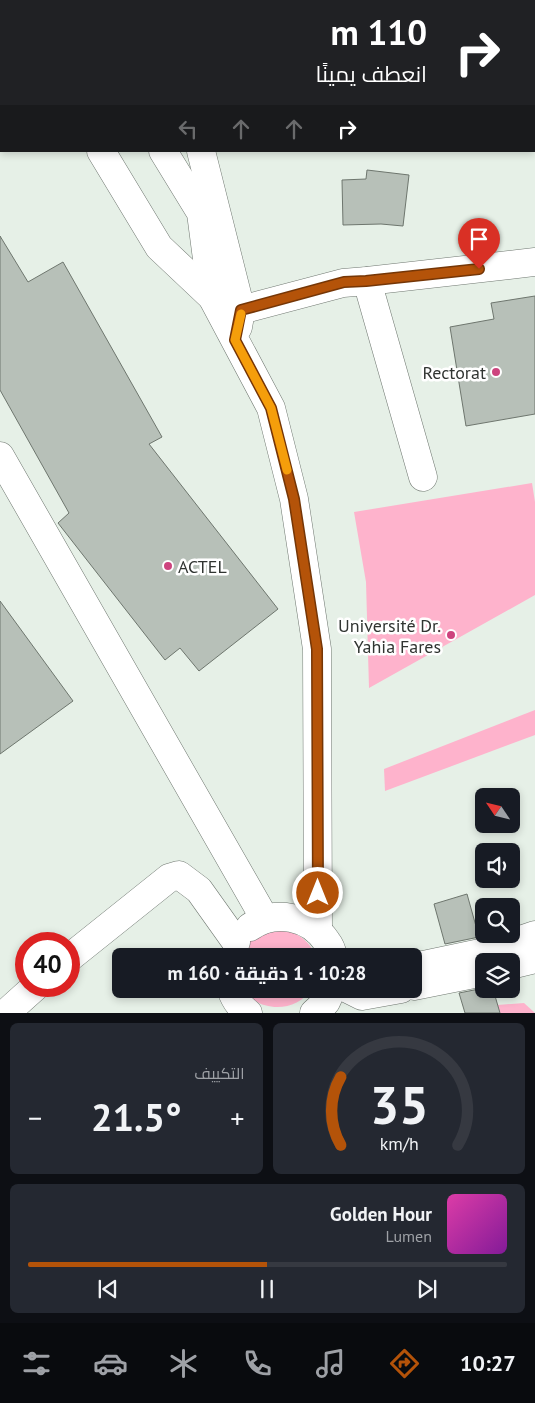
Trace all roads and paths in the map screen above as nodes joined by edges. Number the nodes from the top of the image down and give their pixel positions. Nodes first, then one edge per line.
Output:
1 (102, 152) edge
2 (164, 152) edge
3 (201, 152) edge
4 (535, 262) edge
5 (366, 281) junction
6 (212, 297) junction
7 (241, 310) junction
8 (235, 340) junction
9 (0, 456) edge
10 (423, 478) dead end
11 (265, 919) junction
12 (318, 931) junction
13 (535, 935) edge
14 (231, 948) edge
15 (233, 948) edge
16 (330, 948) edge
17 (80, 949) edge
18 (535, 959) edge
19 (520, 963) edge
20 (422, 965) edge
21 (475, 974) edge
22 (422, 984) edge
23 (24, 997) edge
24 (348, 998) edge
25 (328, 1001) edge
26 (6, 1013) edge

1 - 6 street
2 - 6 street
3 - 7 street
4 - 5 street
5 - 7 street
5 - 10 street
6 - 8 street
7 - 8 street
8 - 12 street
9 - 11 street
11 - 12 street
11 - 15 street
12 - 16 street
13 - 20 street
14 - 17 street
18 - 19 street
21 - 22 street
23 - 26 street
24 - 25 street

